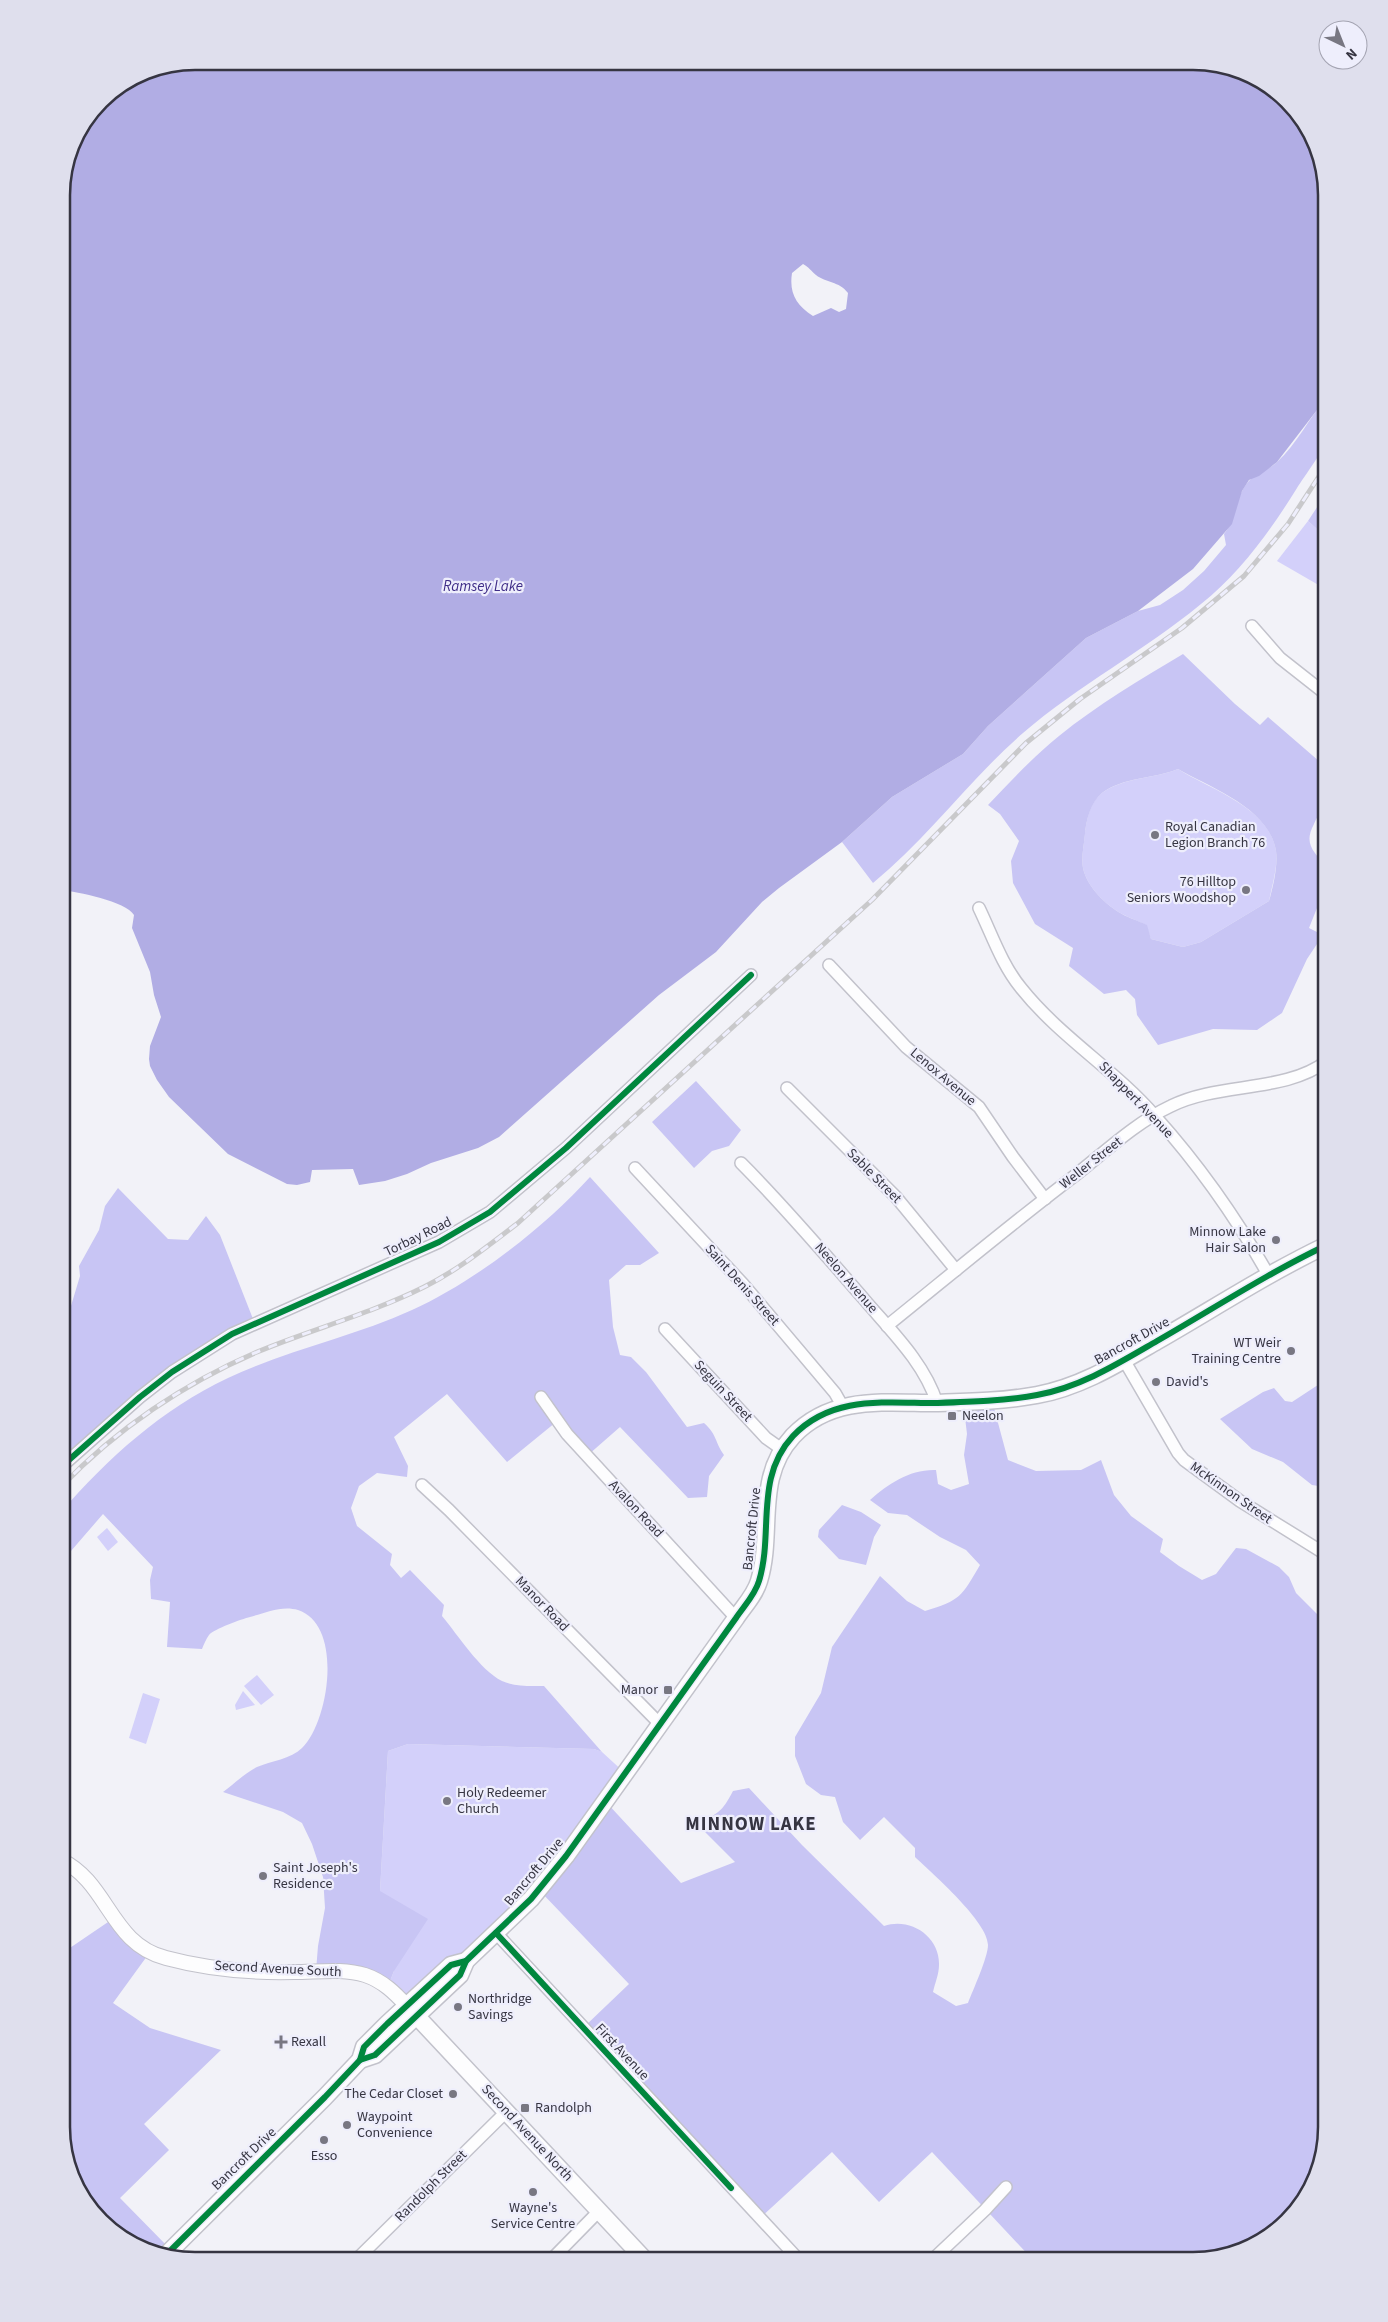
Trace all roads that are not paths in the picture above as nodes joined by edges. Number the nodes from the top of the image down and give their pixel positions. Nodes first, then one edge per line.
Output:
1 (1252, 626) dead end
2 (1318, 688) edge
3 (979, 908) dead end
4 (829, 965) dead end
5 (751, 975) dead end
6 (1318, 1066) edge
7 (787, 1088) dead end
8 (1155, 1115) junction
9 (741, 1163) dead end
10 (635, 1168) dead end
11 (1045, 1199) junction
12 (1318, 1250) edge
13 (956, 1270) junction
14 (1268, 1276) junction
15 (887, 1326) junction
16 (664, 1329) dead end
17 (1124, 1360) junction
18 (542, 1397) dead end
19 (937, 1403) junction
20 (843, 1407) junction
21 (783, 1450) junction
22 (70, 1459) edge
23 (422, 1485) dead end
24 (1318, 1549) edge
25 (736, 1618) junction
26 (660, 1724) junction
27 (70, 1866) edge
28 (496, 1933) junction
29 (412, 2011) junction
30 (506, 2111) junction
31 (1006, 2187) dead end
32 (600, 2211) junction
33 (171, 2250) edge
34 (363, 2252) edge
35 (559, 2252) edge
36 (638, 2252) edge
37 (792, 2252) edge
38 (941, 2252) edge

1 - 2 street
3 - 8 street, Shappert Avenue
4 - 11 street, Lenox Avenue
5 - 22 street, Torbay Road
6 - 8 street, Weller Street
7 - 13 street, Sable Street
8 - 11 street, Weller Street
8 - 14 street, Shappert Avenue
9 - 15 street, Neelon Avenue
10 - 20 street, Saint Denis Street
11 - 13 street, Weller Street
12 - 14 main road, Bancroft Drive
13 - 15 street, Weller Street
14 - 17 main road, Bancroft Drive
15 - 19 street, Neelon Avenue
16 - 21 street, Seguin Street
17 - 19 main road, Bancroft Drive
17 - 24 street, McKinnon Street
18 - 25 street, Avalon Road
19 - 20 main road, Bancroft Drive
20 - 21 main road, Bancroft Drive
21 - 25 main road, Bancroft Drive
23 - 26 street, Manor Road
25 - 26 main road, Bancroft Drive
26 - 28 main road, Bancroft Drive
27 - 29 street, Second Avenue South
28 - 29 main road, Bancroft Drive
28 - 37 street, First Avenue
29 - 30 main road, Second Avenue North
29 - 33 main road, Bancroft Drive
30 - 32 main road, Second Avenue North
30 - 34 street, Randolph Street
31 - 38 street
32 - 35 street
32 - 36 main road, Second Avenue North

